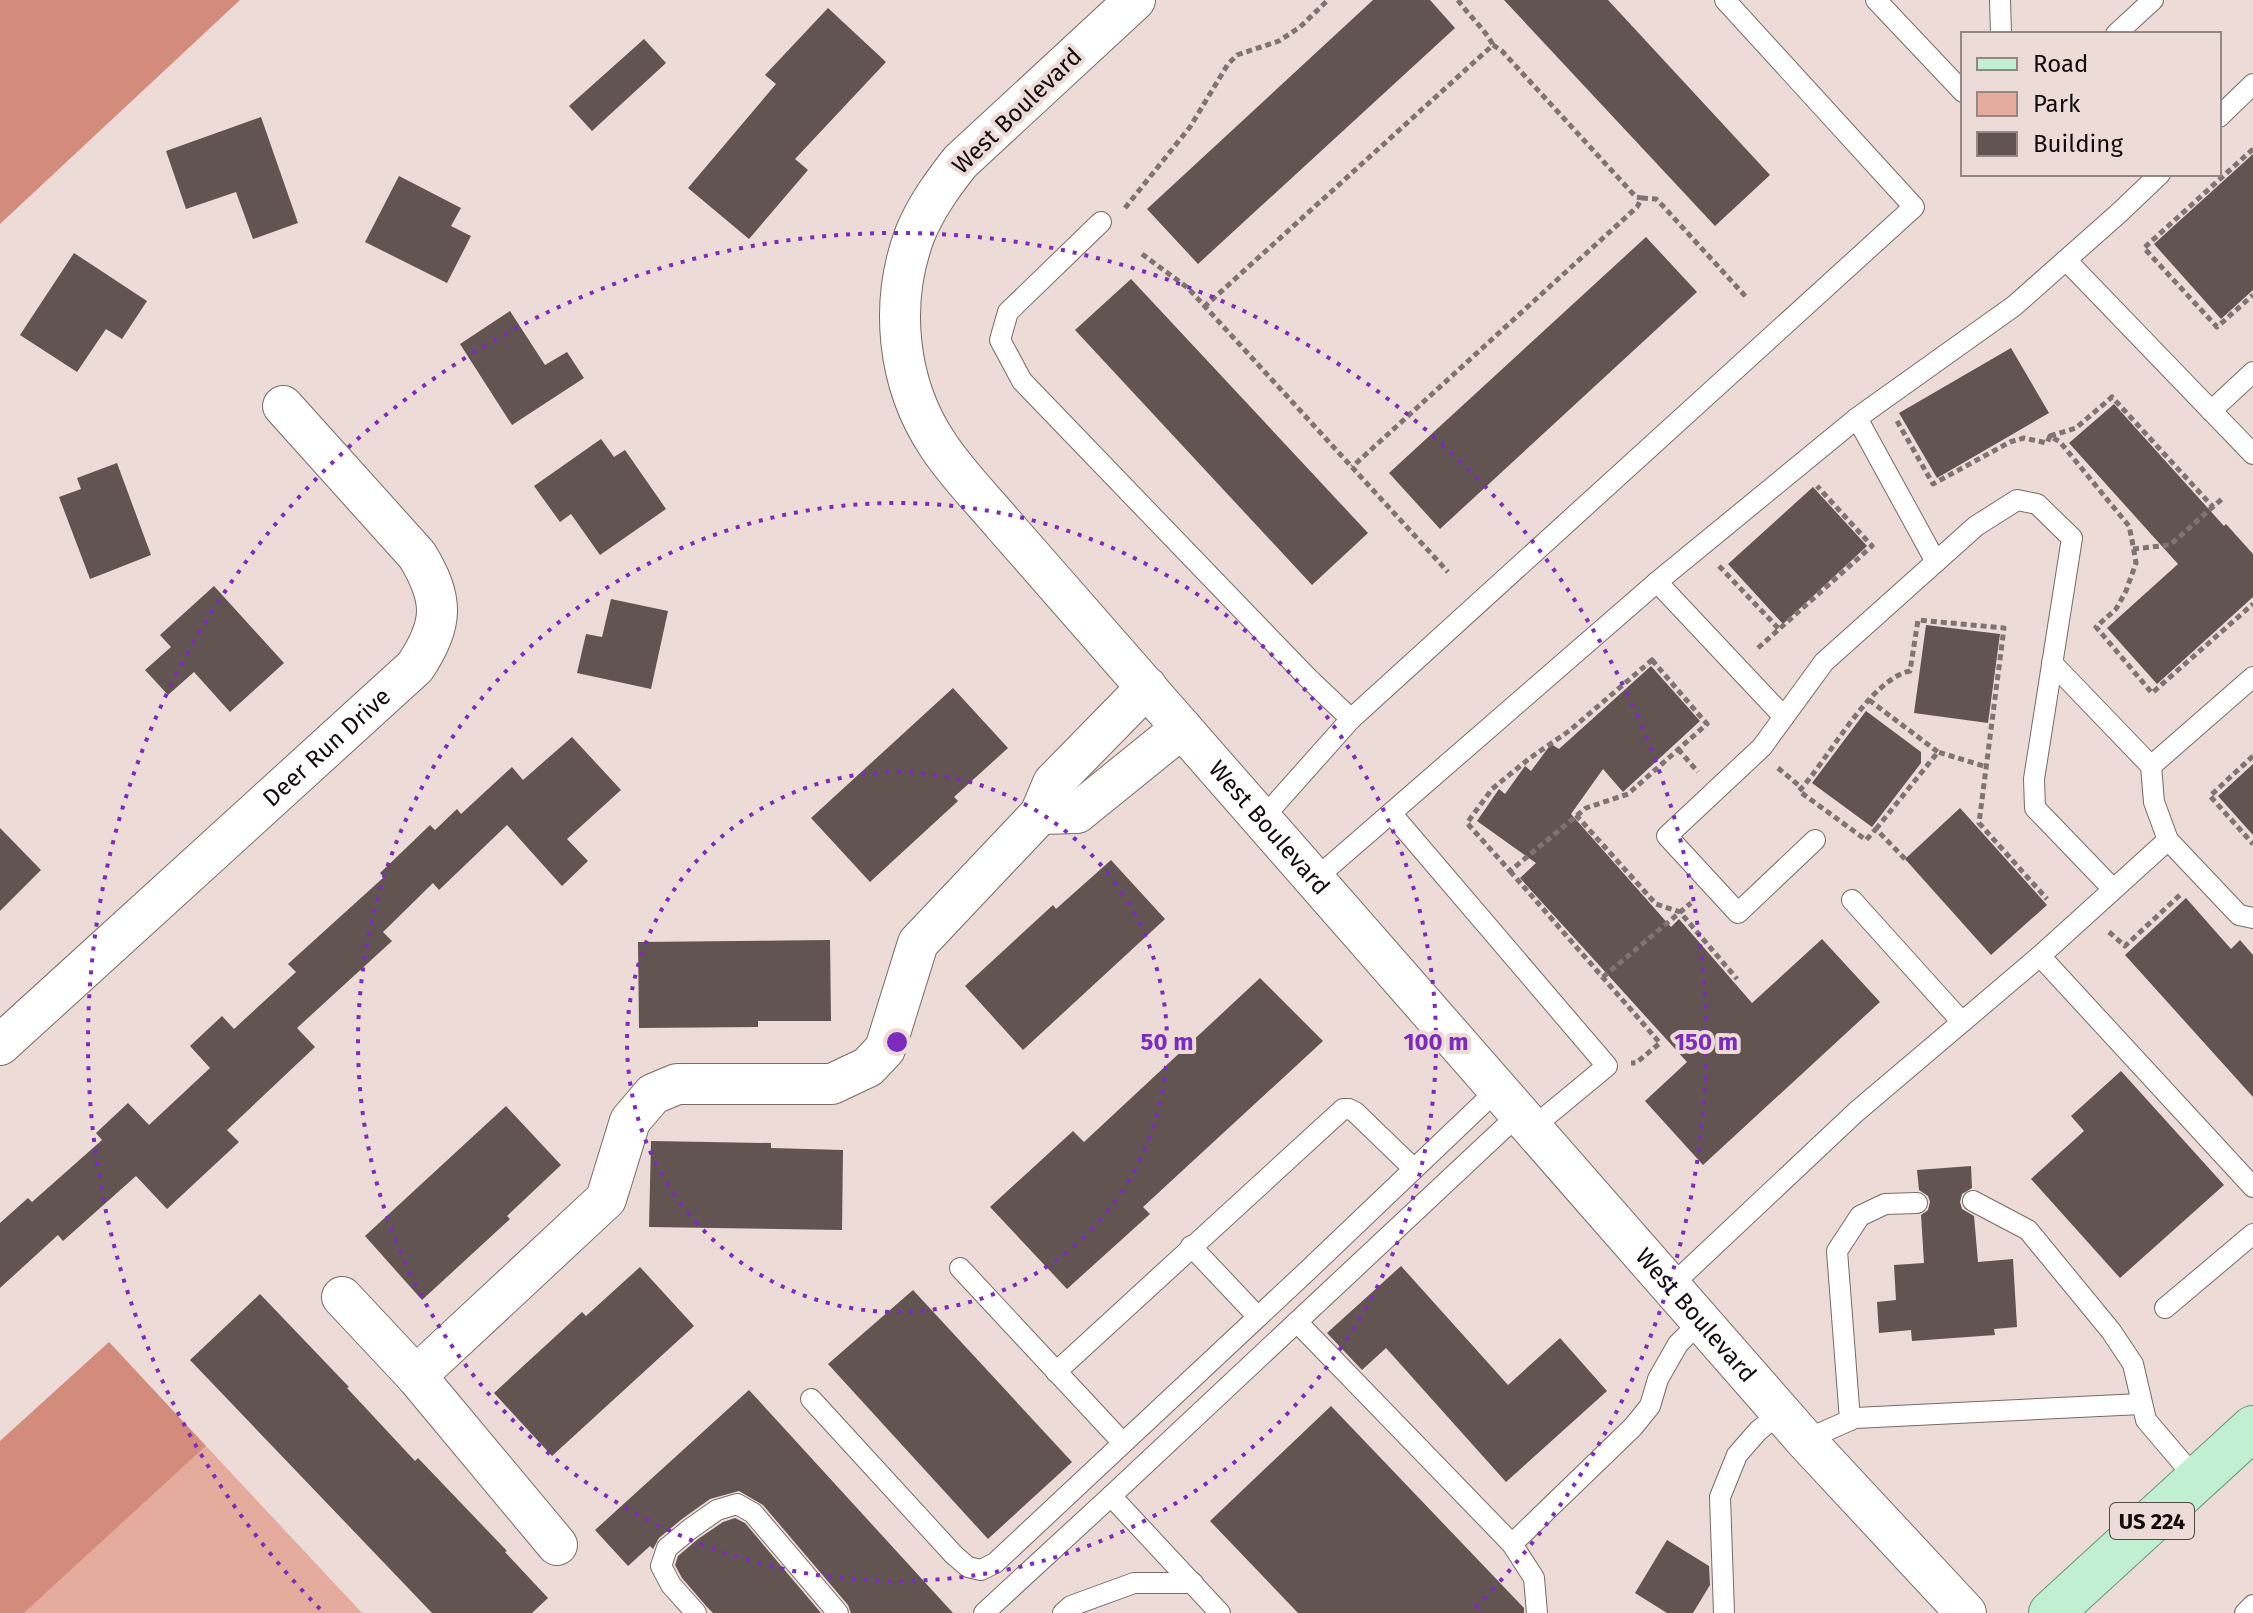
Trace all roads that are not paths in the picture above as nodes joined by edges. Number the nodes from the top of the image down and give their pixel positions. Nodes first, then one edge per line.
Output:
1 (1135, 0) edge
2 (1725, 0) edge
3 (1876, 0) edge
4 (2000, 0) edge
5 (2153, 0) edge
6 (2001, 32) edge
7 (2118, 32) edge
8 (2253, 84) edge
9 (1961, 90) edge
10 (2221, 115) edge
11 (2158, 176) edge
12 (1101, 222) dead end
13 (2066, 260) junction
14 (2253, 372) edge
15 (283, 406) dead end
16 (2211, 411) junction
17 (1857, 418) junction
18 (2253, 454) edge
19 (1936, 562) junction
20 (1657, 582) junction
21 (2052, 663) junction
22 (2253, 677) edge
23 (1147, 687) junction
24 (1784, 717) junction
25 (1351, 719) junction
26 (1182, 728) junction
27 (2151, 766) junction
28 (1391, 813) junction
29 (1040, 814) junction
30 (1262, 819) junction
31 (1815, 840) dead end
32 (2168, 840) junction
33 (1315, 879) junction
34 (2113, 889) junction
35 (1852, 900) dead end
36 (2253, 918) edge
37 (2040, 956) junction
38 (1962, 1022) junction
39 (0, 1045) edge
40 (1516, 1111) junction
41 (1414, 1169) junction
42 (2253, 1187) edge
43 (1973, 1201) dead end
44 (1917, 1203) dead end
45 (2253, 1234) edge
46 (1191, 1246) junction
47 (960, 1268) dead end
48 (1671, 1286) junction
49 (342, 1297) dead end
50 (2165, 1308) dead end
51 (1258, 1317) junction
52 (1701, 1321) junction
53 (1297, 1322) junction
54 (1056, 1372) junction
55 (416, 1376) junction
56 (811, 1399) dead end
57 (2141, 1404) junction
58 (1850, 1420) junction
59 (1793, 1426) junction
60 (2253, 1428) edge
61 (1123, 1443) junction
62 (2197, 1480) junction
63 (1111, 1496) junction
64 (1512, 1544) junction
65 (557, 1545) dead end
66 (1193, 1583) junction
67 (2253, 1605) edge
68 (696, 1613) edge
69 (838, 1613) edge
70 (984, 1613) edge
71 (1063, 1613) edge
72 (1220, 1613) edge
73 (1537, 1613) edge
74 (1724, 1613) edge
75 (1966, 1613) edge
76 (2051, 1613) edge
77 (2245, 1613) edge

1 - 23 street, West Boulevard
2 - 25 lane
3 - 9 lane
4 - 6 lane
5 - 7 lane
8 - 10 lane
11 - 13 lane
12 - 25 lane
13 - 16 lane
13 - 17 lane
14 - 16 lane
15 - 39 street, Deer Run Drive
16 - 18 lane
17 - 19 lane
17 - 20 lane
19 - 21 lane
19 - 24 lane
20 - 24 lane
20 - 28 lane
21 - 27 lane
21 - 34 lane
22 - 27 lane
23 - 26 street, West Boulevard
23 - 29 street
24 - 31 lane
25 - 30 lane
26 - 29 street
26 - 30 street, West Boulevard
27 - 32 lane
28 - 33 lane
28 - 40 lane
29 - 55 street
30 - 33 street, West Boulevard
32 - 34 lane
32 - 36 lane
33 - 40 street, West Boulevard
34 - 37 lane
35 - 38 lane
37 - 38 lane
37 - 42 lane
38 - 48 lane
40 - 41 lane
40 - 48 street, West Boulevard
40 - 53 lane
41 - 46 lane
41 - 51 lane
43 - 57 lane
44 - 58 lane
45 - 50 lane
46 - 51 lane
46 - 54 lane
47 - 54 lane
48 - 52 street, West Boulevard
49 - 55 street
51 - 61 lane
52 - 59 street, West Boulevard
52 - 64 lane
53 - 63 lane
53 - 64 lane
54 - 61 lane
55 - 65 street
56 - 61 lane
57 - 58 lane
57 - 62 lane
58 - 59 lane
59 - 74 lane
59 - 75 street, West Boulevard
60 - 62 main road, US 224
62 - 76 main road, US 224
63 - 66 lane
63 - 70 lane
64 - 73 lane
66 - 71 lane
66 - 72 lane
67 - 77 lane
68 - 69 lane

